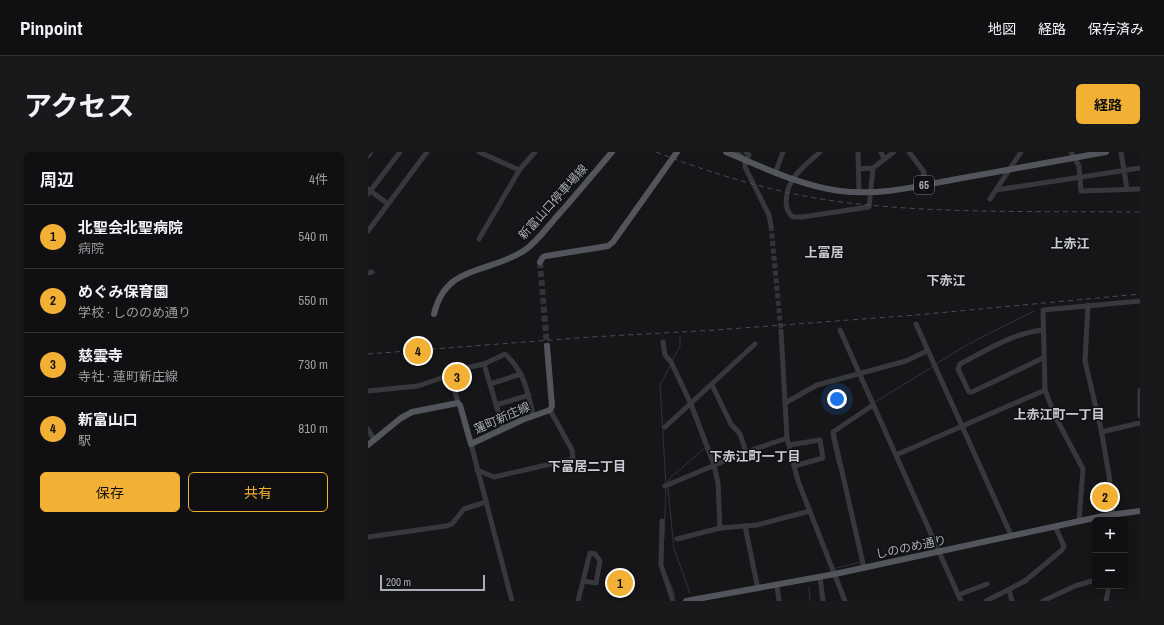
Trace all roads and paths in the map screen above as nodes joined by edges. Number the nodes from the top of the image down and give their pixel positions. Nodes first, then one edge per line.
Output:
1 (371, 152) edge
2 (400, 152) edge
3 (427, 152) edge
4 (479, 152) edge
5 (535, 152) edge
6 (612, 152) edge
7 (677, 152) edge
8 (726, 152) edge
9 (738, 152) edge
10 (746, 152) edge
11 (783, 152) edge
12 (858, 152) edge
13 (881, 152) edge
14 (894, 152) edge
15 (909, 152) edge
16 (1021, 152) edge
17 (1106, 152) edge
18 (1121, 152) edge
19 (818, 153) edge
20 (1072, 155) edge
21 (368, 156) edge
22 (884, 159) junction
23 (745, 160) junction
24 (873, 168) junction
25 (859, 169) junction
26 (1140, 169) edge
27 (519, 170) junction
28 (1009, 170) junction
29 (1124, 171) junction
30 (776, 172) junction
31 (1080, 178) junction
32 (793, 179) junction
33 (921, 186) junction
34 (1128, 189) junction
35 (1140, 189) edge
36 (996, 190) junction
37 (369, 191) edge
38 (859, 193) junction
39 (870, 193) junction
40 (990, 199) dead end
41 (388, 204) junction
42 (771, 226) tunnel mouth
43 (368, 231) edge
44 (479, 239) dead end
45 (540, 262) dead end
46 (1140, 301) edge
47 (1088, 304) junction
48 (434, 314) dead end
49 (916, 324) dead end
50 (840, 330) dead end
51 (1043, 330) junction
52 (781, 331) tunnel mouth
53 (663, 342) dead end
54 (755, 344) dead end
55 (547, 346) tunnel mouth
56 (927, 351) junction
57 (1043, 358) junction
58 (484, 364) junction
59 (521, 374) junction
60 (860, 374) junction
61 (450, 375) junction
62 (490, 384) junction
63 (712, 385) junction
64 (1045, 390) junction
65 (1140, 390) edge
66 (368, 391) edge
67 (529, 394) junction
68 (458, 403) junction
69 (785, 403) junction
70 (691, 404) junction
71 (496, 405) junction
72 (873, 405) junction
73 (550, 410) junction
74 (533, 416) junction
75 (1140, 416) edge
76 (1140, 423) edge
77 (961, 426) junction
78 (665, 427) dead end
79 (503, 428) junction
80 (368, 429) edge
81 (1101, 432) junction
82 (787, 438) junction
83 (374, 440) junction
84 (471, 444) junction
85 (368, 445) edge
86 (789, 445) junction
87 (746, 452) junction
88 (896, 455) junction
89 (714, 465) junction
90 (794, 466) junction
91 (477, 470) junction
92 (665, 486) dead end
93 (486, 502) junction
94 (810, 511) junction
95 (1140, 511) edge
96 (1114, 517) edge
97 (1092, 520) edge
98 (662, 521) dead end
99 (1079, 521) junction
100 (745, 526) junction
101 (1055, 526) junction
102 (720, 528) junction
103 (1011, 536) junction
104 (368, 537) edge
105 (677, 539) dead end
106 (938, 552) junction
107 (864, 568) junction
108 (835, 574) junction
109 (820, 577) junction
110 (583, 581) junction
111 (1092, 581) edge
112 (987, 584) dead end
113 (777, 586) junction
114 (758, 589) junction
115 (1108, 589) edge
116 (1009, 590) junction
117 (958, 595) junction
118 (723, 598) edge
119 (512, 601) edge
120 (578, 601) edge
121 (673, 601) edge
122 (686, 601) edge
123 (779, 601) edge
124 (823, 601) edge
125 (845, 601) edge
126 (961, 601) edge
127 (986, 601) edge
128 (1012, 601) edge
129 (1044, 601) edge
130 (1106, 601) edge

1 - 21 street
2 - 37 street
3 - 41 street
4 - 27 street
5 - 27 street
6 - 48 main road, 新富山口停車場線
7 - 45 main road
8 - 23 main road, 65
9 - 23 street
10 - 23 street
11 - 30 street
12 - 25 street
13 - 22 street
14 - 22 street
15 - 33 street
16 - 28 street
17 - 20 main road, 65
18 - 29 street
19 - 32 street
20 - 28 main road, 65
20 - 31 street
22 - 24 street
23 - 30 main road, 65
23 - 42 street
24 - 25 street
24 - 39 street
25 - 38 street
26 - 29 street
27 - 44 street
28 - 33 main road, 65
28 - 36 street
29 - 31 street
29 - 34 street
30 - 32 main road, 65
31 - 34 street
31 - 36 street
32 - 38 main road, 65
32 - 39 street
33 - 39 main road, 65
34 - 35 street
36 - 40 street
37 - 41 street
38 - 39 main road, 65
41 - 43 street
46 - 47 street
47 - 51 street
47 - 81 street
49 - 56 street
50 - 60 street
51 - 57 street
51 - 57 street
52 - 69 street
53 - 70 street
54 - 63 street
55 - 73 main road
56 - 60 street
56 - 77 street
57 - 64 street
58 - 59 street
58 - 61 street
58 - 62 street
59 - 62 street
59 - 67 street
60 - 69 street
60 - 72 street
61 - 66 street
61 - 68 street
62 - 71 street
63 - 70 street
63 - 87 street
64 - 77 street
64 - 99 street
65 - 75 street
67 - 71 street
67 - 74 street
68 - 83 main road
68 - 84 main road, 蓮町新庄線
69 - 82 street
70 - 78 street
70 - 89 street
71 - 79 street
72 - 88 street
72 - 107 street
73 - 74 main road, 蓮町新庄線
73 - 91 street
74 - 79 main road, 蓮町新庄線
76 - 81 street
77 - 88 street
77 - 103 street
79 - 84 main road, 蓮町新庄線
80 - 83 street
81 - 96 street
82 - 86 street
82 - 87 street
83 - 85 main road
84 - 91 street
86 - 90 street
86 - 90 street
87 - 89 street
88 - 106 street
89 - 92 street
89 - 102 street
90 - 94 street
91 - 93 street
93 - 104 street
93 - 119 street
94 - 100 street
94 - 108 street
95 - 96 main road, しののめ通り
97 - 99 main road, しののめ通り
98 - 121 street
99 - 101 main road, しののめ通り
100 - 102 street
100 - 114 street
101 - 103 main road, しののめ通り
101 - 116 street
102 - 105 street
103 - 106 main road, しののめ通り
106 - 107 main road, しののめ通り
106 - 117 street
107 - 108 main road, しののめ通り
108 - 109 main road, しののめ通り
108 - 125 street
109 - 113 main road, しののめ通り
109 - 124 street
110 - 110 street
110 - 120 street
111 - 129 street
112 - 117 street
113 - 114 main road, しののめ通り
113 - 123 street
114 - 118 main road, しののめ通り
115 - 130 street
116 - 127 street
116 - 128 street
117 - 126 street
118 - 122 main road, しののめ通り

